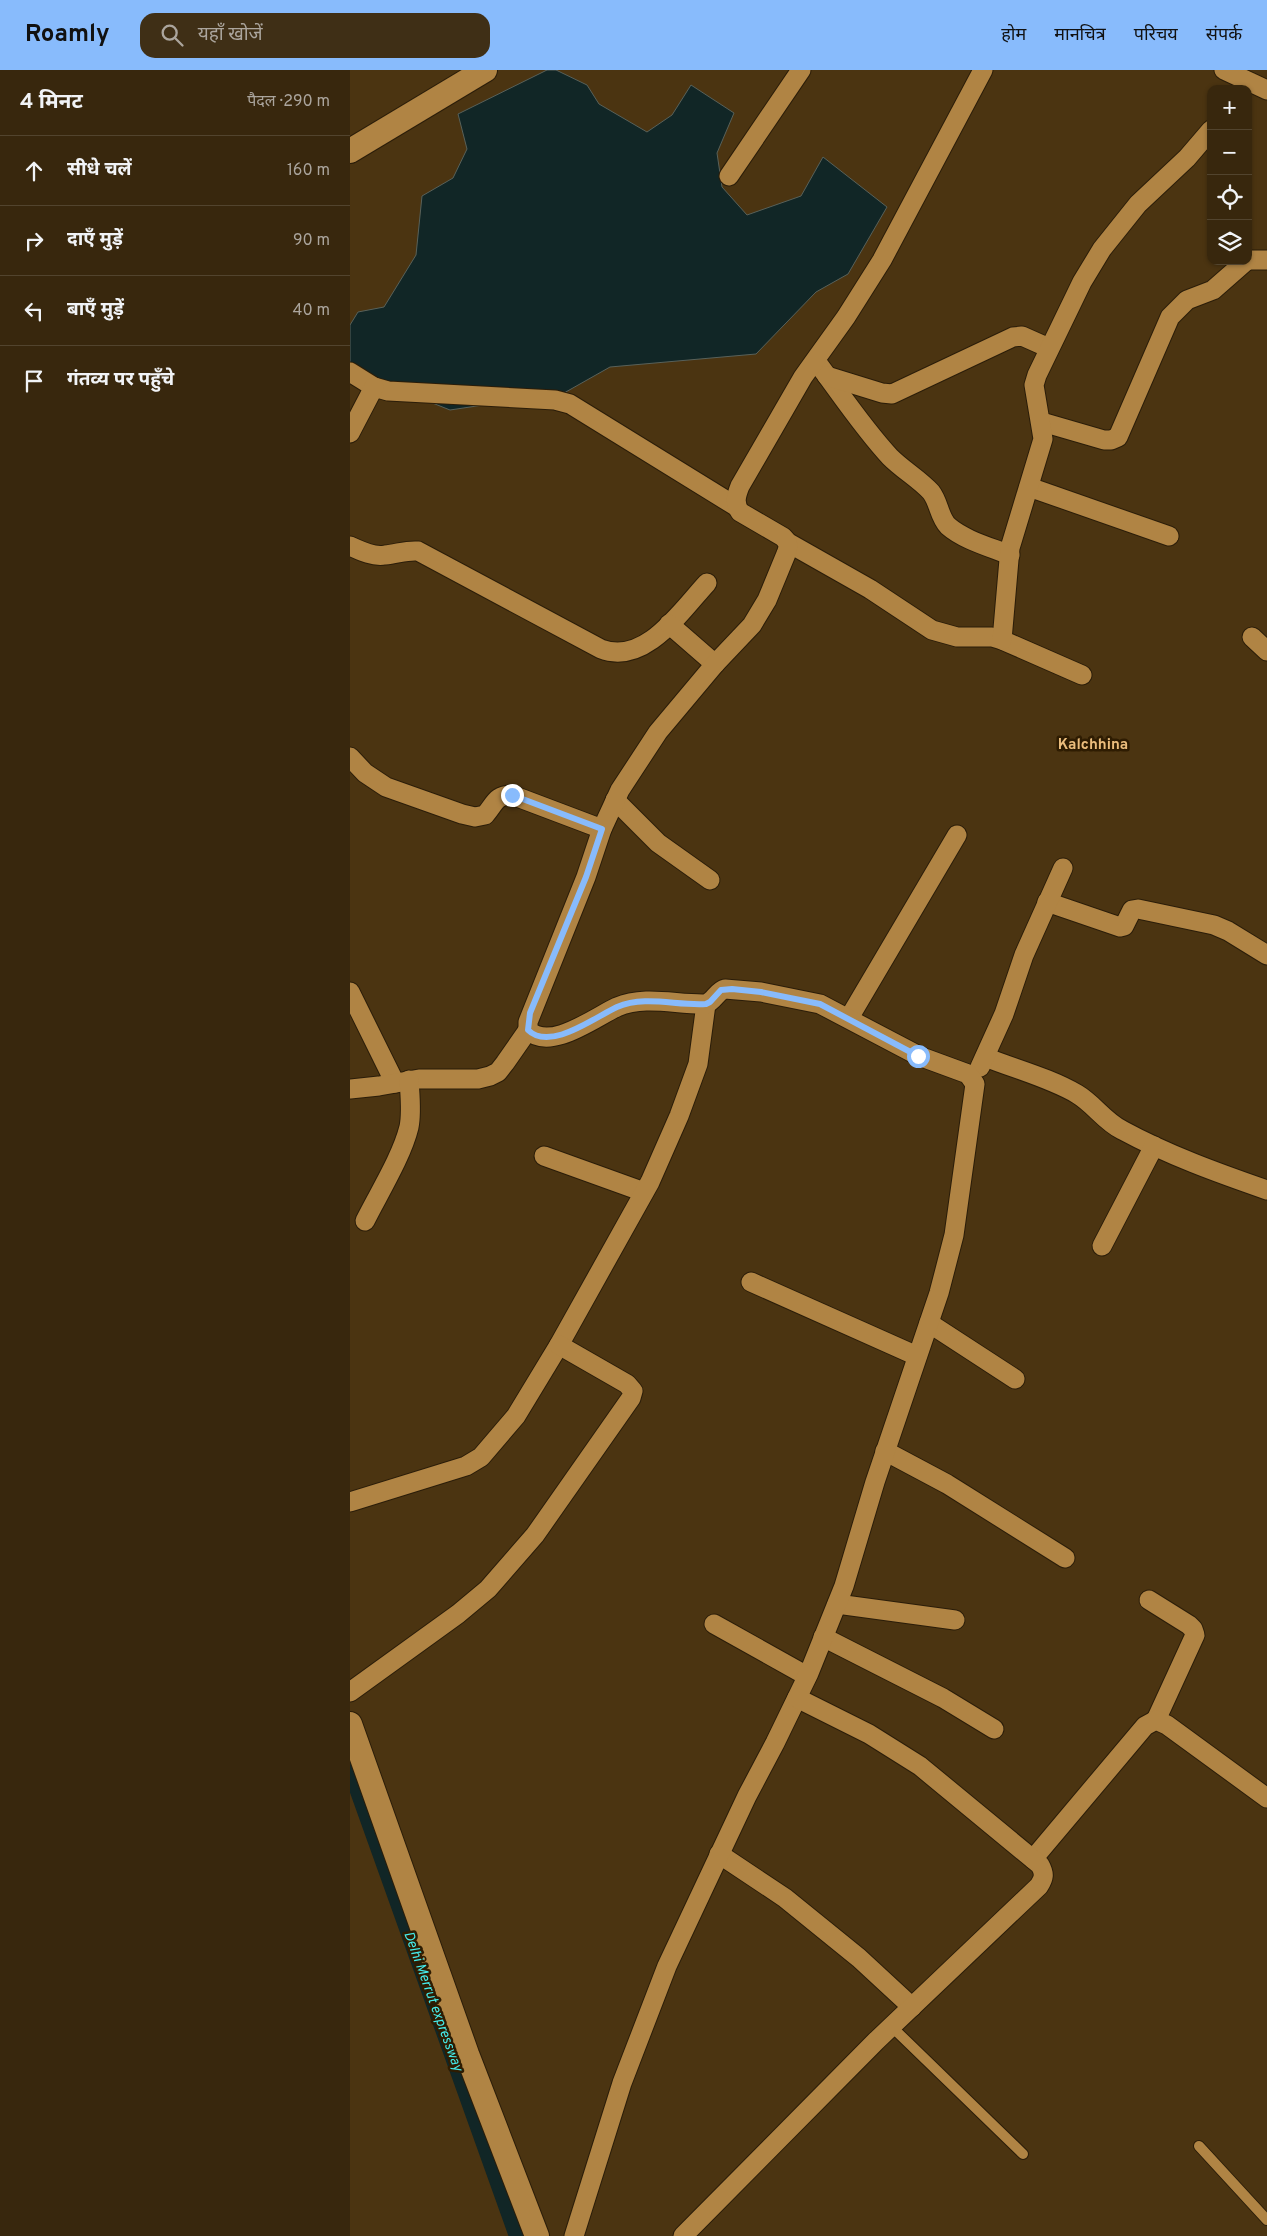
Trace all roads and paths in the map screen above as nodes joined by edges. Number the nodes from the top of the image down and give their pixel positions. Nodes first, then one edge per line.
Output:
1 (484, 70) edge
2 (801, 70) edge
3 (984, 70) edge
4 (1232, 76) edge
5 (1267, 90) edge
6 (1207, 135) edge
7 (350, 151) edge
8 (729, 176) dead end
9 (1252, 260) edge
10 (1267, 260) edge
11 (1241, 265) edge
12 (1049, 348) junction
13 (821, 368) junction
14 (350, 372) edge
15 (374, 387) junction
16 (1042, 422) junction
17 (350, 433) edge
18 (1029, 487) junction
19 (737, 507) junction
20 (1169, 536) dead end
21 (788, 542) junction
22 (350, 546) edge
23 (1010, 555) junction
24 (707, 583) dead end
25 (669, 624) junction
26 (1252, 637) dead end
27 (1002, 640) junction
28 (1267, 651) edge
29 (715, 664) junction
30 (1082, 675) dead end
31 (350, 758) edge
32 (615, 800) junction
33 (602, 829) junction
34 (957, 835) dead end
35 (1063, 868) dead end
36 (710, 880) dead end
37 (1047, 902) junction
38 (1267, 955) edge
39 (350, 992) edge
40 (706, 1004) junction
41 (849, 1018) junction
42 (528, 1030) junction
43 (985, 1057) junction
44 (974, 1079) junction
45 (402, 1082) junction
46 (350, 1089) edge
47 (1154, 1146) junction
48 (544, 1156) dead end
49 (1267, 1190) edge
50 (644, 1192) junction
51 (366, 1221) dead end
52 (1102, 1246) dead end
53 (751, 1282) dead end
54 (929, 1323) junction
55 (559, 1345) junction
56 (917, 1356) junction
57 (1015, 1379) dead end
58 (885, 1451) junction
59 (350, 1502) edge
60 (1065, 1558) dead end
61 (1149, 1600) dead end
62 (837, 1604) junction
63 (955, 1620) dead end
64 (714, 1624) dead end
65 (823, 1637) junction
66 (807, 1676) junction
67 (350, 1692) edge
68 (797, 1698) junction
69 (1156, 1720) junction
70 (350, 1724) edge
71 (994, 1730) dead end
72 (1267, 1798) edge
73 (719, 1854) junction
74 (1033, 1859) junction
75 (912, 2007) junction
76 (892, 2026) junction
77 (1199, 2146) dead end
78 (1022, 2154) dead end
79 (1267, 2220) edge
80 (537, 2236) edge
81 (574, 2236) edge
82 (684, 2236) edge

1 - 7 street
2 - 8 street
3 - 13 street
4 - 5 street
6 - 12 street
9 - 10 street
11 - 16 street
12 - 13 street
12 - 16 street
13 - 19 street
13 - 23 street
14 - 15 street
15 - 17 street
15 - 19 street
16 - 18 street
18 - 20 street
18 - 23 street
19 - 21 street
21 - 27 street
21 - 29 street
22 - 25 street
23 - 27 street
24 - 25 street
25 - 29 street
26 - 28 street
27 - 30 street
29 - 32 street
31 - 33 street
32 - 33 street
32 - 36 street
33 - 42 street
34 - 41 street
35 - 37 street
37 - 38 street
37 - 43 street
39 - 45 street
40 - 41 street
40 - 42 street
40 - 50 street
41 - 44 street
42 - 45 street
43 - 44 street
43 - 47 street
44 - 54 street
45 - 46 street
45 - 51 street
47 - 49 street
47 - 52 street
48 - 50 street
50 - 55 street
53 - 56 street
54 - 56 street
54 - 57 street
55 - 59 street
55 - 67 street
56 - 58 street
58 - 60 street
58 - 62 street
61 - 69 street
62 - 63 street
62 - 65 street
64 - 66 street
65 - 66 street
65 - 71 street
66 - 68 street
68 - 73 street
68 - 74 street
69 - 72 street
69 - 74 street
70 - 80 street
73 - 75 street
73 - 81 street
74 - 75 street
75 - 76 street
76 - 78 lane
76 - 82 street
77 - 79 lane

